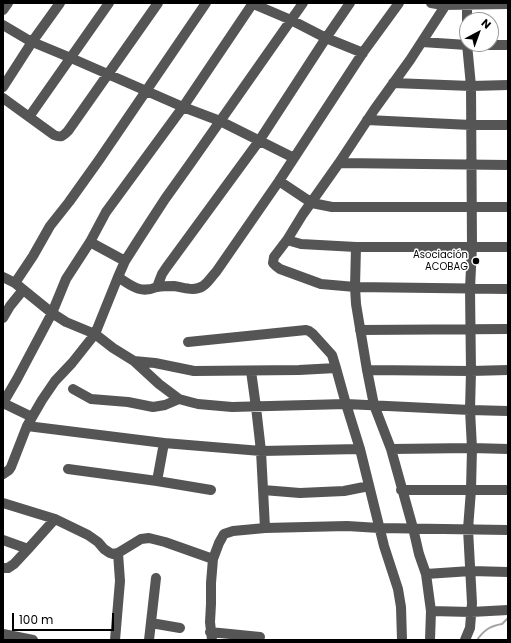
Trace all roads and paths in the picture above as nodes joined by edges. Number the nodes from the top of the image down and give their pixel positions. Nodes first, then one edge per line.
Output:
1 (8, 3) edge
2 (60, 3) edge
3 (110, 3) edge
4 (158, 3) edge
5 (206, 3) edge
6 (252, 3) edge
7 (303, 3) edge
8 (350, 3) edge
9 (399, 3) edge
10 (431, 3) edge
11 (446, 4) edge
12 (467, 4) edge
13 (508, 4) edge
14 (3, 10) edge
15 (291, 20) junction
16 (3, 25) edge
17 (326, 38) junction
18 (32, 42) junction
19 (422, 42) junction
20 (459, 44) edge
21 (468, 52) edge
22 (363, 53) junction
23 (71, 58) junction
24 (108, 75) junction
25 (394, 83) junction
26 (508, 85) edge
27 (471, 86) junction
28 (3, 87) edge
29 (146, 92) junction
30 (3, 98) edge
31 (183, 108) junction
32 (29, 117) junction
33 (367, 120) junction
34 (220, 121) junction
35 (471, 125) junction
36 (508, 125) edge
37 (258, 140) junction
38 (294, 158) junction
39 (339, 163) junction
40 (472, 164) junction
41 (508, 164) edge
42 (279, 181) junction
43 (312, 203) junction
44 (472, 207) junction
45 (508, 207) edge
46 (287, 240) junction
47 (90, 242) junction
48 (356, 246) junction
49 (472, 246) junction
50 (508, 246) edge
51 (125, 261) junction
52 (3, 277) edge
53 (118, 277) junction
54 (19, 286) junction
55 (355, 286) junction
56 (157, 287) junction
57 (470, 289) junction
58 (508, 289) edge
59 (52, 313) junction
60 (4, 314) edge
61 (508, 329) edge
62 (360, 330) junction
63 (471, 330) junction
64 (95, 334) junction
65 (188, 342) dead end
66 (134, 361) junction
67 (336, 368) junction
68 (367, 370) junction
69 (508, 370) edge
70 (251, 371) junction
71 (471, 371) junction
72 (73, 389) dead end
73 (179, 399) junction
74 (3, 403) edge
75 (346, 404) junction
76 (374, 405) junction
77 (256, 407) junction
78 (470, 410) junction
79 (508, 411) edge
80 (30, 422) junction
81 (164, 444) junction
82 (472, 448) junction
83 (360, 449) junction
84 (390, 449) junction
85 (508, 449) edge
86 (261, 451) junction
87 (68, 469) dead end
88 (3, 474) edge
89 (157, 481) junction
90 (368, 486) junction
91 (211, 490) dead end
92 (263, 490) junction
93 (402, 490) junction
94 (471, 490) junction
95 (508, 490) edge
96 (3, 503) edge
97 (56, 519) junction
98 (265, 528) junction
99 (379, 528) junction
100 (413, 528) junction
101 (468, 529) junction
102 (508, 530) edge
103 (3, 540) edge
104 (28, 549) junction
105 (118, 553) junction
106 (213, 559) junction
107 (3, 568) edge
108 (471, 571) junction
109 (508, 572) edge
110 (426, 574) junction
111 (156, 578) dead end
112 (508, 610) edge
113 (431, 611) junction
114 (471, 612) junction
115 (151, 623) junction
116 (180, 628) dead end
117 (3, 634) edge
118 (211, 636) edge
119 (260, 637) dead end
120 (33, 640) edge
121 (115, 640) edge
122 (149, 640) edge
123 (402, 640) edge
124 (430, 640) edge
125 (465, 640) edge

1 - 14 street
2 - 18 street
3 - 23 street
4 - 24 street
5 - 29 street
6 - 15 street
6 - 31 street
7 - 15 street
8 - 17 street
9 - 22 street
10 - 11 street
11 - 12 street
11 - 19 street
12 - 13 street
15 - 17 street
15 - 34 street
16 - 18 street
17 - 22 street
17 - 37 street
18 - 23 street
18 - 28 street
19 - 20 street
19 - 25 street
21 - 27 street
22 - 38 street
23 - 24 street
23 - 32 street
24 - 29 street
24 - 32 street
25 - 27 street
25 - 33 street
26 - 27 street
27 - 35 street
29 - 31 street
29 - 54 street
30 - 32 street
31 - 34 street
31 - 47 street
33 - 35 street
33 - 39 street
34 - 37 street
34 - 51 street
35 - 36 street
35 - 40 street
37 - 38 street
37 - 56 street
38 - 42 street
39 - 40 street
39 - 43 street
40 - 41 street
40 - 44 street
42 - 43 street
42 - 56 street
43 - 44 street
43 - 46 street
44 - 45 street
44 - 49 street
46 - 48 street
46 - 55 street
47 - 51 street
47 - 59 street
48 - 49 street
48 - 55 street
49 - 50 street
49 - 57 street
51 - 53 street
52 - 54 street
53 - 56 street
53 - 64 street
54 - 59 street
54 - 60 street
55 - 57 street
55 - 62 street
57 - 58 street
57 - 63 street
59 - 64 street
59 - 74 street
61 - 63 street
62 - 63 street
62 - 68 street
63 - 71 street
64 - 66 street
64 - 80 street
65 - 67 street
66 - 70 street
66 - 73 street
67 - 70 street
67 - 75 street
68 - 71 street
68 - 76 street
69 - 71 street
70 - 77 street
71 - 78 street
72 - 73 street
73 - 77 street
74 - 80 street
75 - 76 street
75 - 77 street
75 - 83 street
76 - 78 street
76 - 84 street
77 - 86 street
78 - 79 street
78 - 82 street
80 - 81 street
80 - 88 street
81 - 86 street
81 - 89 street
82 - 84 street
82 - 85 street
82 - 94 street
83 - 86 street
83 - 90 street
84 - 93 street
86 - 92 street
87 - 89 street
89 - 91 street
90 - 92 street
90 - 99 street
92 - 98 street
93 - 94 street
93 - 100 street
94 - 95 street
94 - 101 street
96 - 97 street
97 - 104 street
97 - 105 street
98 - 99 street
98 - 106 street
99 - 100 street
99 - 123 street
100 - 101 street
100 - 110 street
101 - 102 street
101 - 108 street
103 - 104 street
104 - 107 street
105 - 106 street
105 - 121 street
106 - 118 street
108 - 109 street
108 - 110 street
108 - 114 street
110 - 113 street
111 - 115 street
112 - 114 street
113 - 114 street
113 - 124 street
114 - 125 street
115 - 116 street
115 - 122 street
117 - 120 street
118 - 119 street

